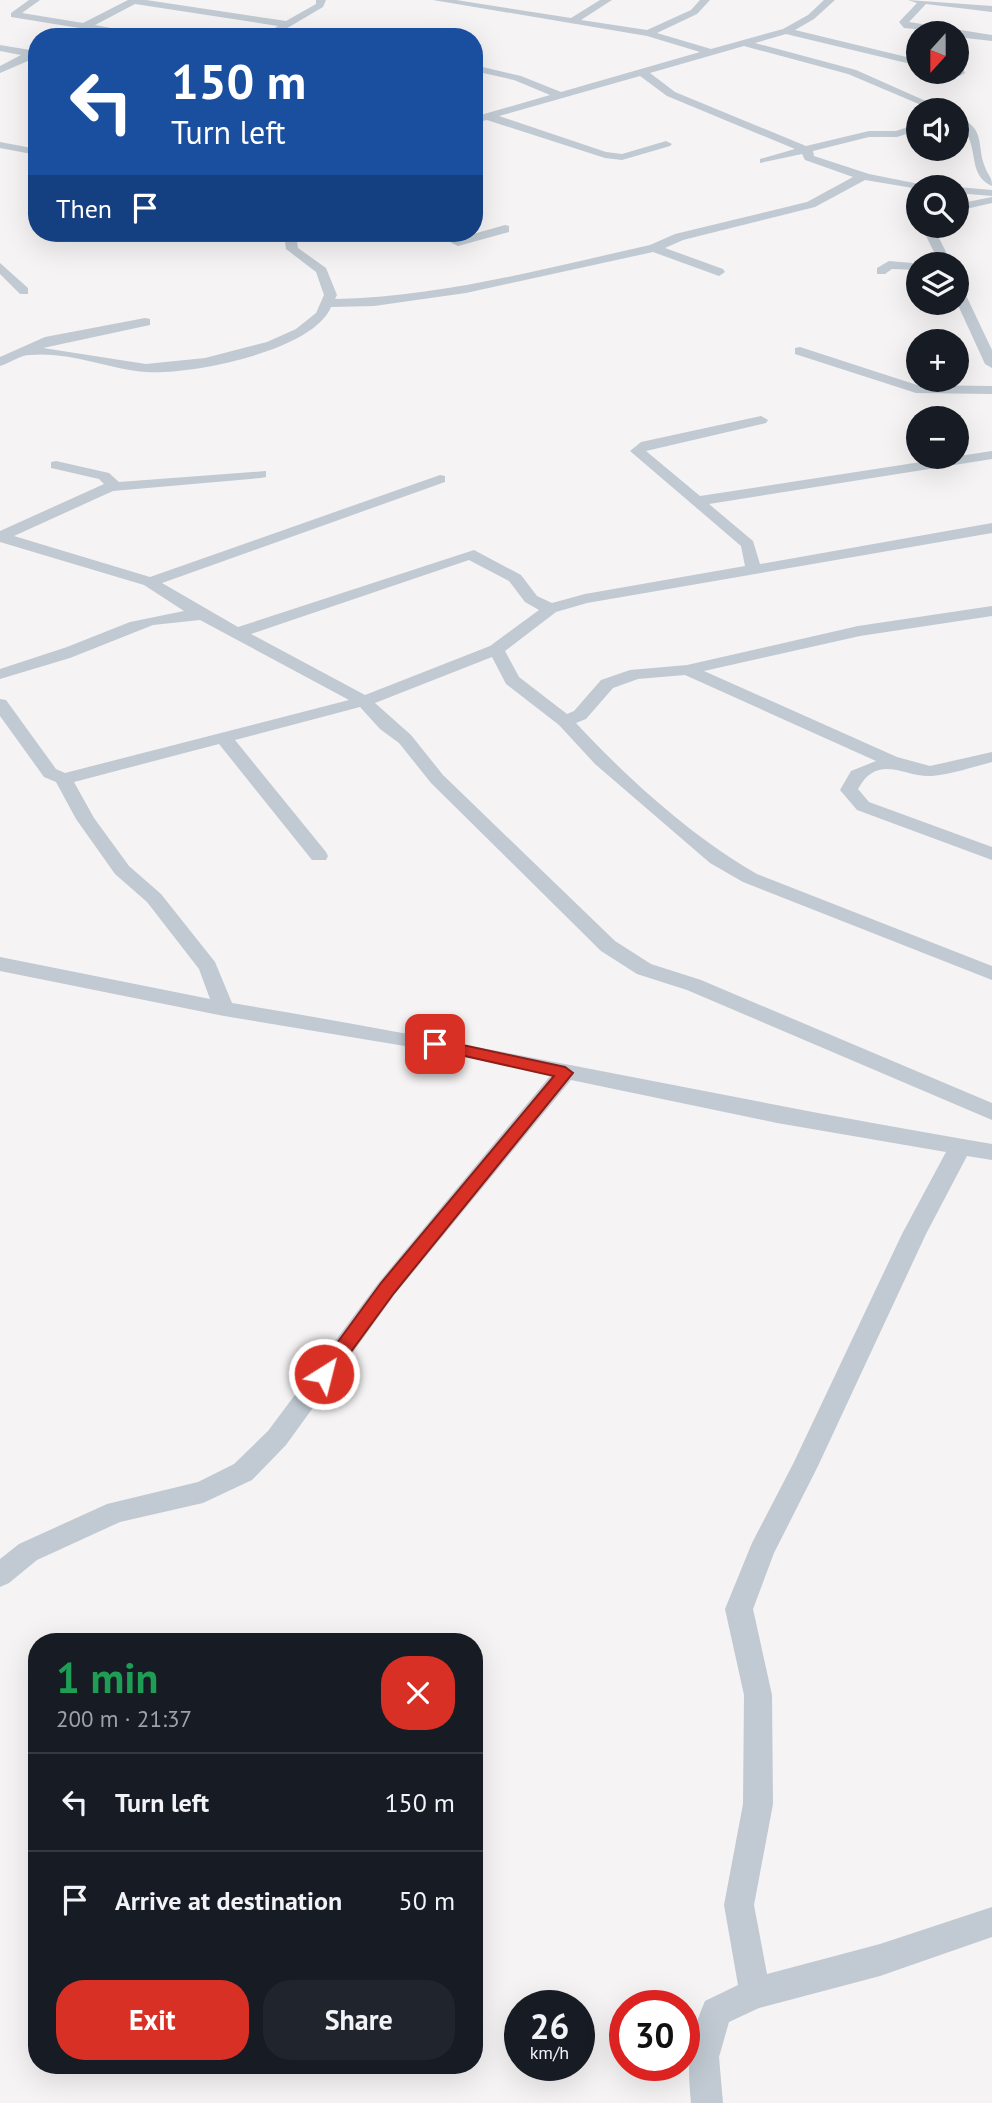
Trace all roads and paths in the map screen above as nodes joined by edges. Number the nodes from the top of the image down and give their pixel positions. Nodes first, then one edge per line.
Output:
1 (35, 0) edge
2 (134, 0) edge
3 (321, 0) edge
4 (438, 0) edge
5 (607, 0) edge
6 (705, 0) edge
7 (830, 0) edge
8 (913, 0) edge
9 (924, 1) edge
10 (992, 9) edge
11 (575, 19) junction
12 (288, 24) junction
13 (86, 26) junction
14 (906, 26) edge
15 (82, 28) edge
16 (99, 28) edge
17 (281, 28) edge
18 (786, 31) junction
19 (649, 33) junction
20 (970, 36) edge
21 (992, 38) edge
22 (747, 44) junction
23 (0, 48) edge
24 (28, 52) edge
25 (710, 52) junction
26 (28, 56) edge
27 (906, 59) edge
28 (0, 70) edge
29 (483, 70) edge
30 (642, 73) junction
31 (562, 96) junction
32 (914, 98) edge
33 (487, 116) junction
34 (483, 117) edge
35 (969, 126) edge
36 (906, 131) edge
37 (666, 144) dead end
38 (0, 145) edge
39 (28, 150) edge
40 (807, 150) junction
41 (764, 161) dead end
42 (863, 176) junction
43 (992, 183) edge
44 (906, 185) edge
45 (969, 191) edge
46 (992, 192) edge
47 (992, 200) edge
48 (969, 205) edge
49 (505, 229) dead end
50 (483, 235) edge
51 (291, 242) edge
52 (654, 248) junction
53 (906, 266) edge
54 (0, 267) edge
55 (881, 271) dead end
56 (719, 272) dead end
57 (24, 290) dead end
58 (328, 303) junction
59 (969, 315) edge
60 (145, 322) dead end
61 (23, 350) junction
62 (800, 351) dead end
63 (0, 362) edge
64 (992, 364) edge
65 (992, 390) edge
66 (761, 420) dead end
67 (992, 455) edge
68 (56, 465) dead end
69 (261, 474) dead end
70 (440, 479) dead end
71 (110, 487) junction
72 (698, 501) junction
73 (992, 528) edge
74 (0, 537) edge
75 (753, 569) junction
76 (150, 582) junction
77 (550, 609) junction
78 (992, 611) edge
79 (203, 615) junction
80 (238, 633) junction
81 (496, 650) junction
82 (687, 670) junction
83 (0, 674) edge
84 (364, 701) junction
85 (0, 704) edge
86 (565, 721) junction
87 (223, 737) junction
88 (992, 757) edge
89 (891, 761) junction
90 (63, 779) junction
91 (992, 854) edge
92 (319, 856) dead end
93 (0, 964) edge
94 (992, 973) edge
95 (224, 1009) junction
96 (565, 1073) junction
97 (992, 1112) edge
98 (960, 1147) junction
99 (992, 1152) edge
100 (0, 1575) edge
101 (992, 1922) edge
102 (755, 1993) junction
103 (707, 2103) edge

1 - 13 street
2 - 12 street
2 - 13 street
3 - 12 street
4 - 11 street
5 - 11 street
6 - 19 street
7 - 18 street
8 - 9 street
9 - 10 street
9 - 14 street
11 - 19 street
12 - 17 street
13 - 15 street
13 - 16 street
18 - 22 street
18 - 27 street
19 - 25 street
20 - 21 street
22 - 25 street
22 - 32 street
23 - 24 street
25 - 30 street
26 - 28 street
29 - 31 street
30 - 31 street
30 - 40 street
31 - 33 street
33 - 34 street
33 - 37 street
35 - 43 street
36 - 40 street
38 - 39 street
40 - 41 street
40 - 42 street
42 - 44 street
42 - 52 street
45 - 46 street
47 - 48 street
49 - 50 street
51 - 58 street
52 - 56 street
52 - 58 street
53 - 55 street
54 - 57 street
58 - 61 street
59 - 64 street
60 - 61 street
61 - 63 street
62 - 65 street
66 - 72 street
67 - 72 street
68 - 71 street
69 - 71 street
70 - 76 street
71 - 74 street
72 - 75 street
73 - 75 street
74 - 76 street
75 - 77 street
76 - 79 street
77 - 80 street
77 - 81 street
78 - 82 street
79 - 80 street
79 - 83 street
80 - 84 street
81 - 84 street
81 - 86 street
82 - 86 street
82 - 89 street
84 - 87 street
84 - 97 street
85 - 90 street
86 - 94 street
87 - 90 street
87 - 92 street
88 - 89 street
89 - 91 street
90 - 95 street
93 - 95 street
95 - 96 street
96 - 98 street
96 - 100 street
98 - 99 street
98 - 102 street
101 - 102 street
102 - 103 street

